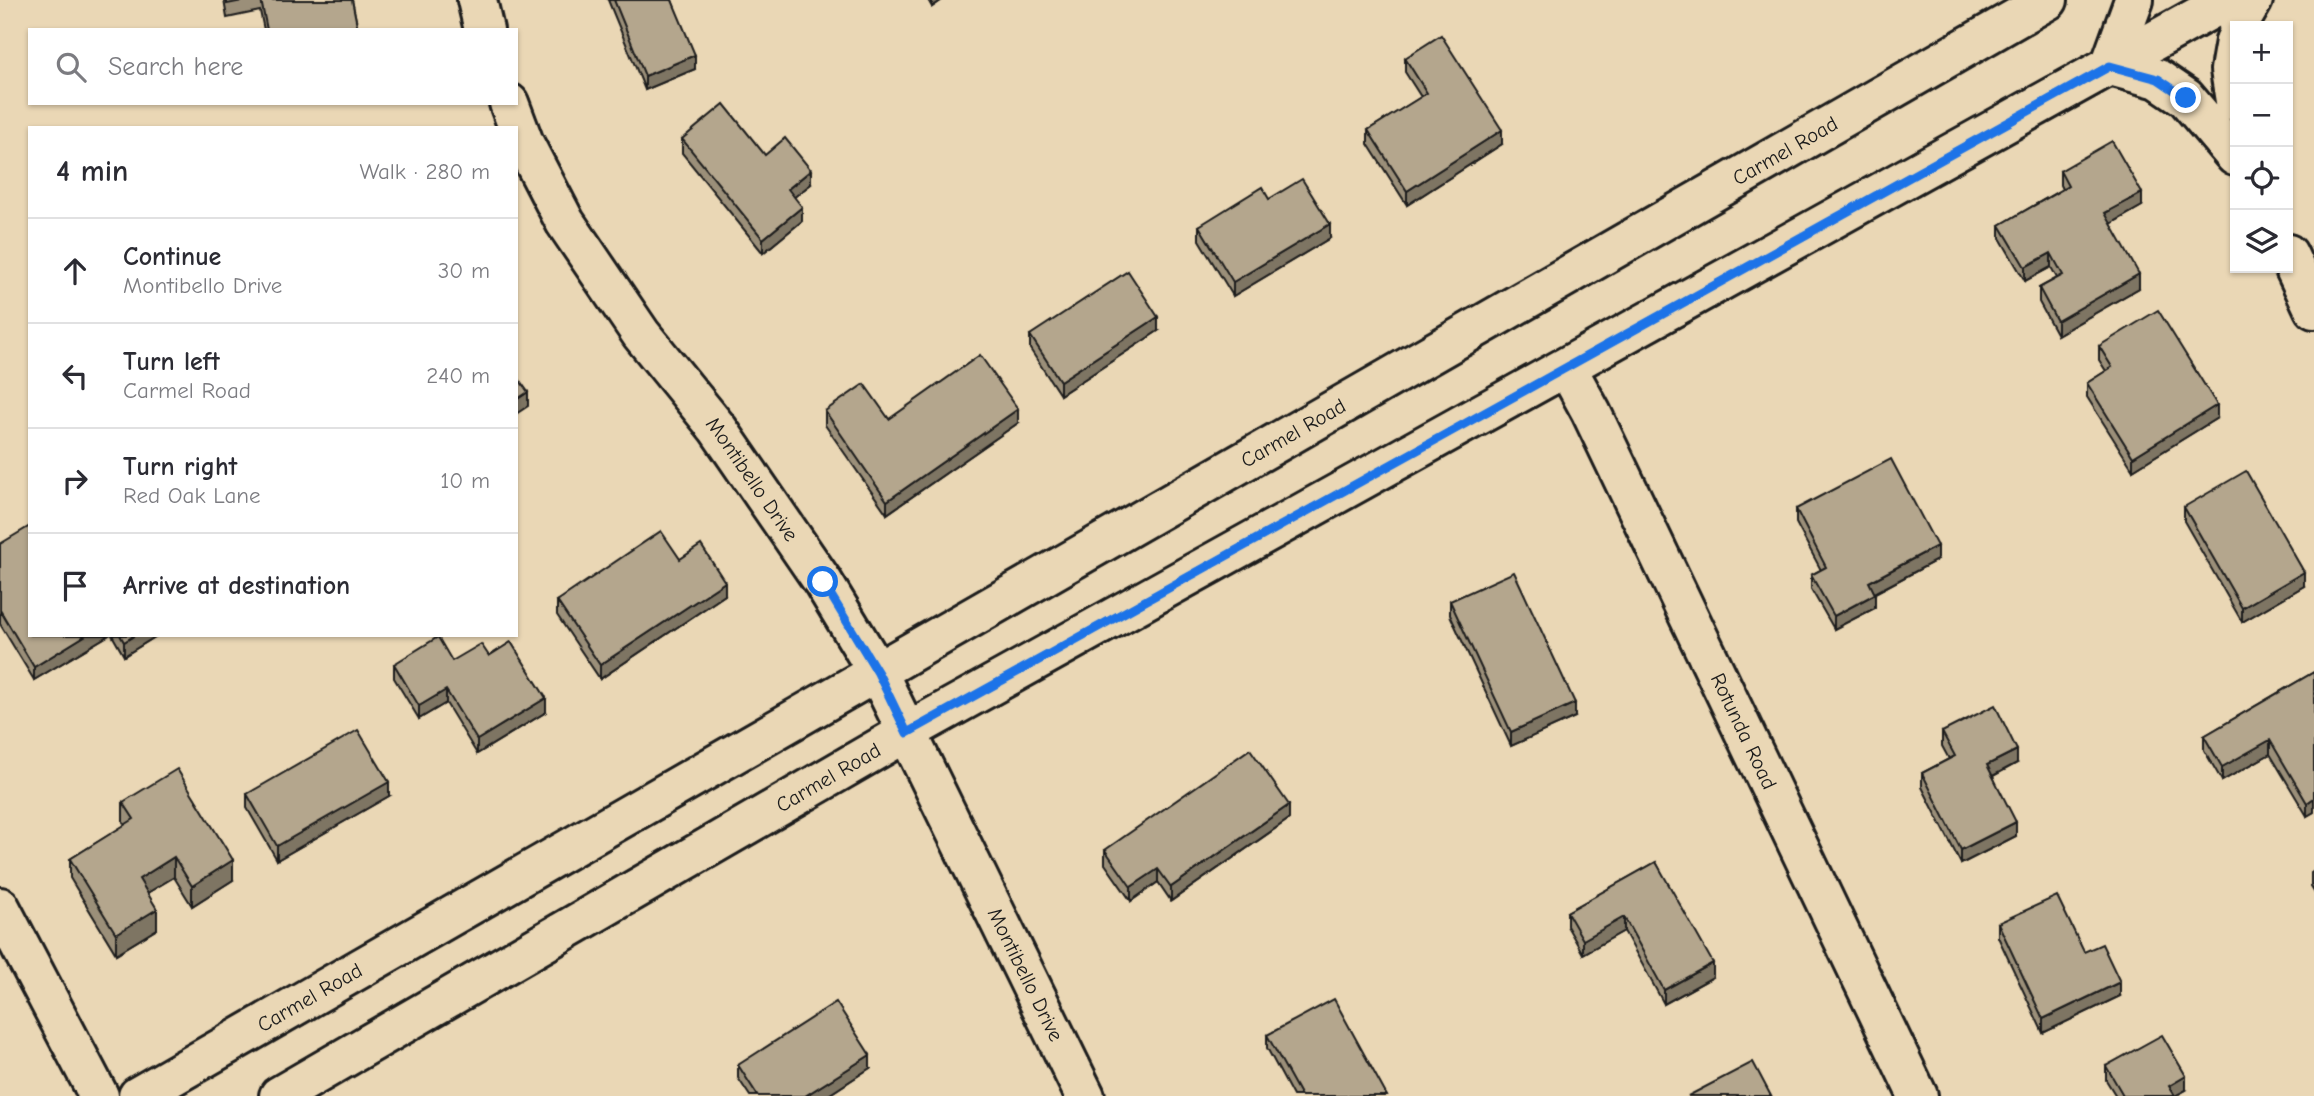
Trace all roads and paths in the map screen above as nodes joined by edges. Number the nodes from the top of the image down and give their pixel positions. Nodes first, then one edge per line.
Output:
1 (477, 0) edge
2 (2048, 0) edge
3 (2134, 0) edge
4 (2228, 0) edge
5 (2253, 0) edge
6 (2012, 10) edge
7 (2239, 21) edge
8 (484, 28) edge
9 (2110, 66) junction
10 (510, 105) edge
11 (518, 126) edge
12 (518, 127) edge
13 (2230, 150) edge
14 (2293, 265) edge
15 (2314, 309) edge
16 (1567, 368) junction
17 (878, 673) junction
18 (907, 733) junction
19 (0, 906) edge
20 (99, 1096) edge
21 (138, 1096) edge
22 (279, 1096) edge
23 (1084, 1096) edge
24 (1918, 1096) edge

1 - 8 main road
2 - 6 main road, Carmel Road
3 - 9 main road
4 - 9 main road, Carmel Road
5 - 7 main road
6 - 17 main road, Carmel Road
9 - 13 main road
9 - 16 main road, Carmel Road
10 - 11 main road, Montibello Drive
12 - 17 main road, Montibello Drive
14 - 15 main road
16 - 18 main road, Carmel Road
16 - 24 main road, Rotunda Road
17 - 18 main road, Montibello Drive
17 - 21 main road, Carmel Road
18 - 22 main road, Carmel Road
18 - 23 main road, Montibello Drive
19 - 20 main road

